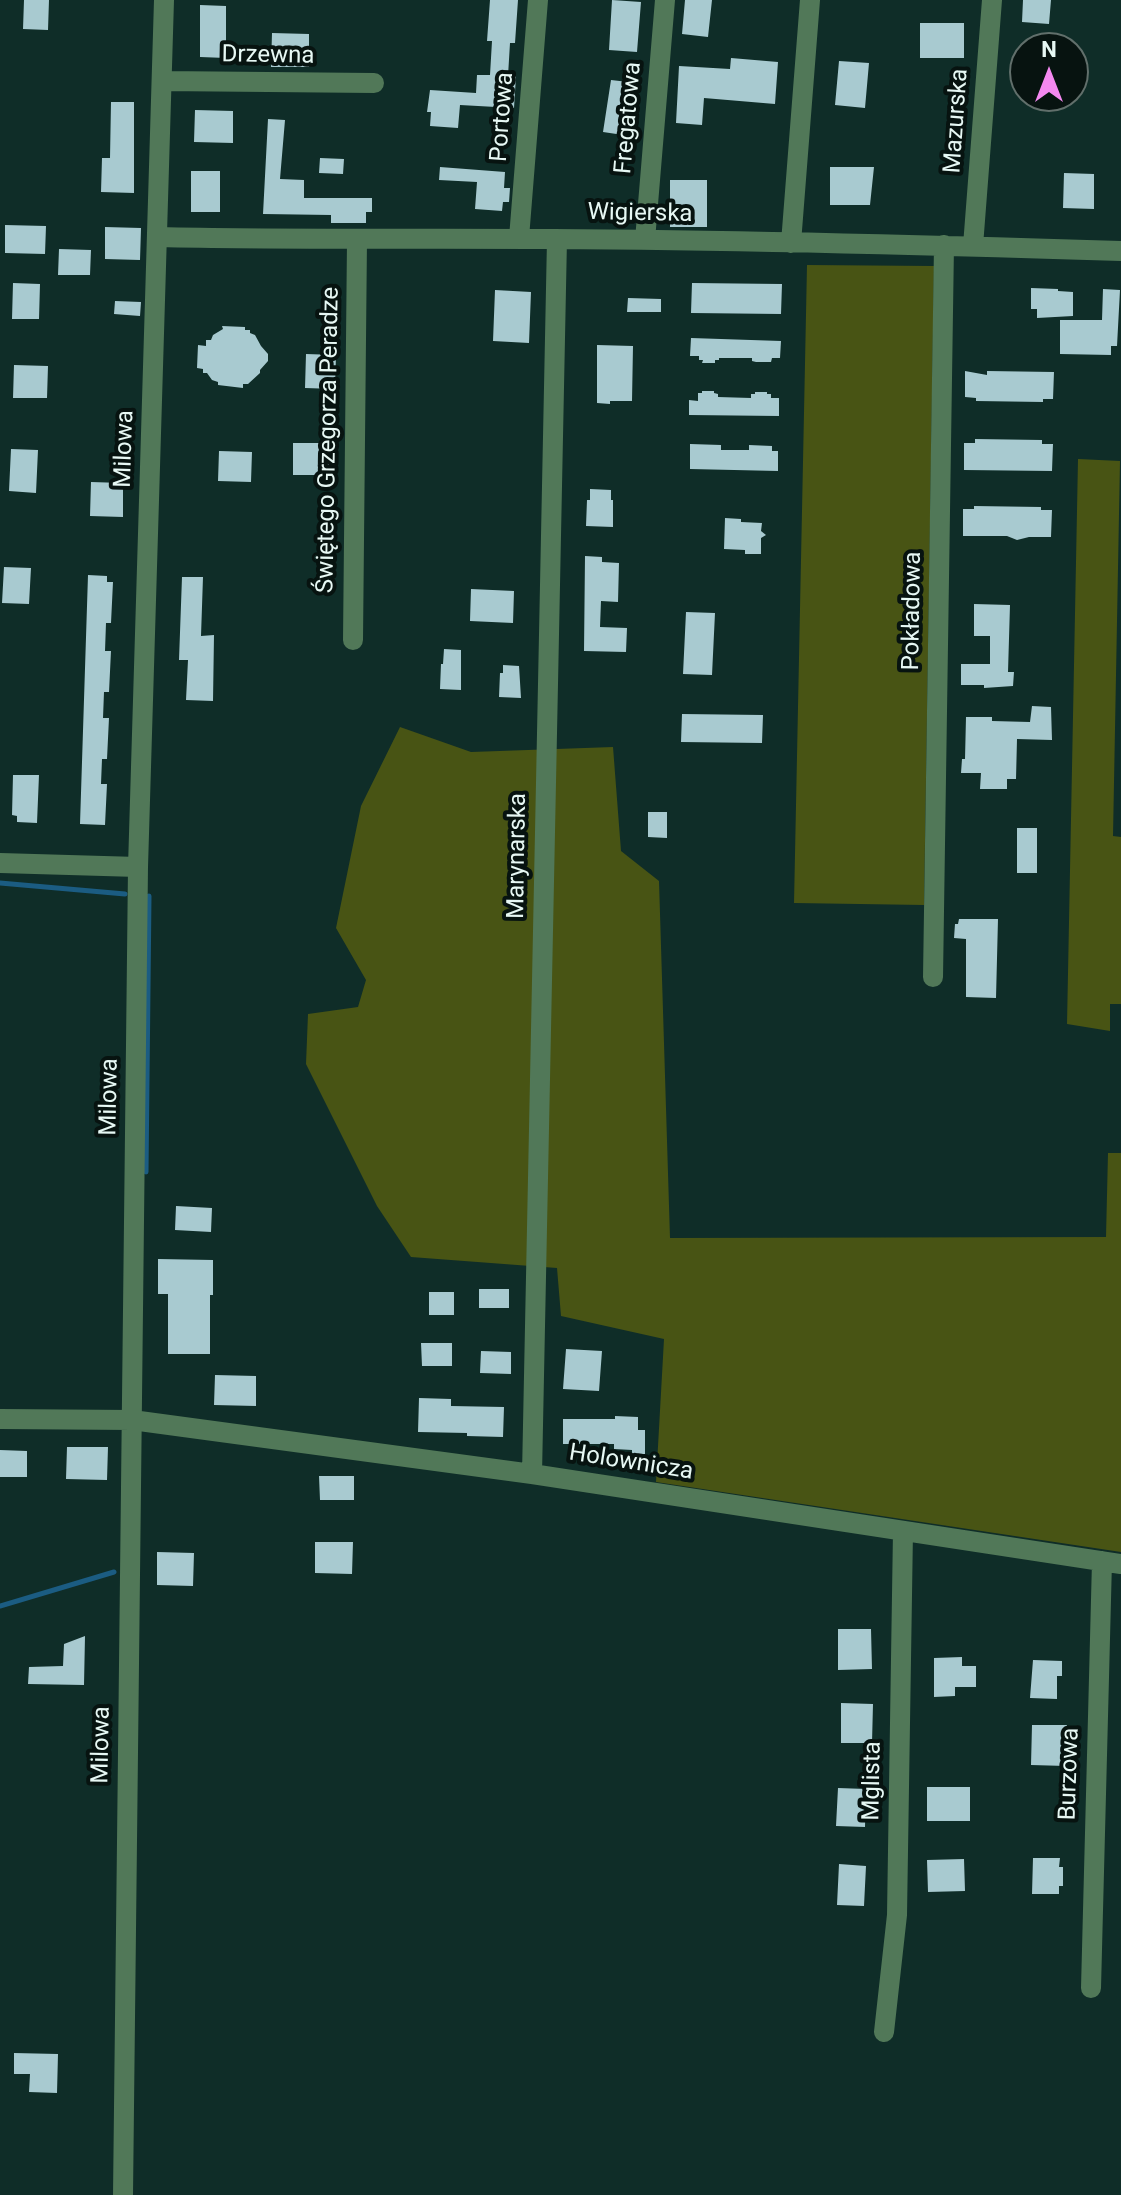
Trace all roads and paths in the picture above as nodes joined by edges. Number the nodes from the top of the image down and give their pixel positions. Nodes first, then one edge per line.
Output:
1 (164, 0) edge
2 (538, 0) edge
3 (665, 0) edge
4 (810, 0) edge
5 (992, 0) edge
6 (162, 81) junction
7 (374, 83) dead end
8 (158, 237) junction
9 (519, 238) junction
10 (557, 239) junction
11 (357, 240) junction
12 (645, 240) junction
13 (791, 243) junction
14 (944, 245) junction
15 (973, 246) junction
16 (1121, 251) edge
17 (353, 640) dead end
18 (0, 863) edge
19 (138, 867) junction
20 (933, 977) dead end
21 (0, 1419) edge
22 (132, 1420) junction
23 (532, 1474) junction
24 (903, 1531) junction
25 (1112, 1563) edge
26 (1091, 1988) dead end
27 (884, 2032) dead end
28 (123, 2195) edge

1 - 6 street, Milowa
2 - 9 street, Portowa
3 - 12 street, Fregatowa
4 - 13 street
5 - 15 street, Mazurska
6 - 7 street, Drzewna
6 - 8 street, Milowa
8 - 11 street, Wigierska
8 - 19 street, Milowa
9 - 10 street, Wigierska
9 - 11 street, Wigierska
10 - 12 street, Wigierska
10 - 23 street, Marynarska
11 - 17 street, Świętego Grzegorza Peradze
12 - 13 street, Wigierska
13 - 14 street, Wigierska
14 - 15 street, Wigierska
14 - 20 street, Pokładowa
15 - 16 street, Wigierska
18 - 19 street
19 - 22 street, Milowa
21 - 22 street, Holownicza
22 - 23 street, Holownicza
22 - 28 street, Milowa
23 - 24 street, Holownicza
24 - 25 street, Holownicza
24 - 27 street, Mglista
25 - 26 street, Burzowa

